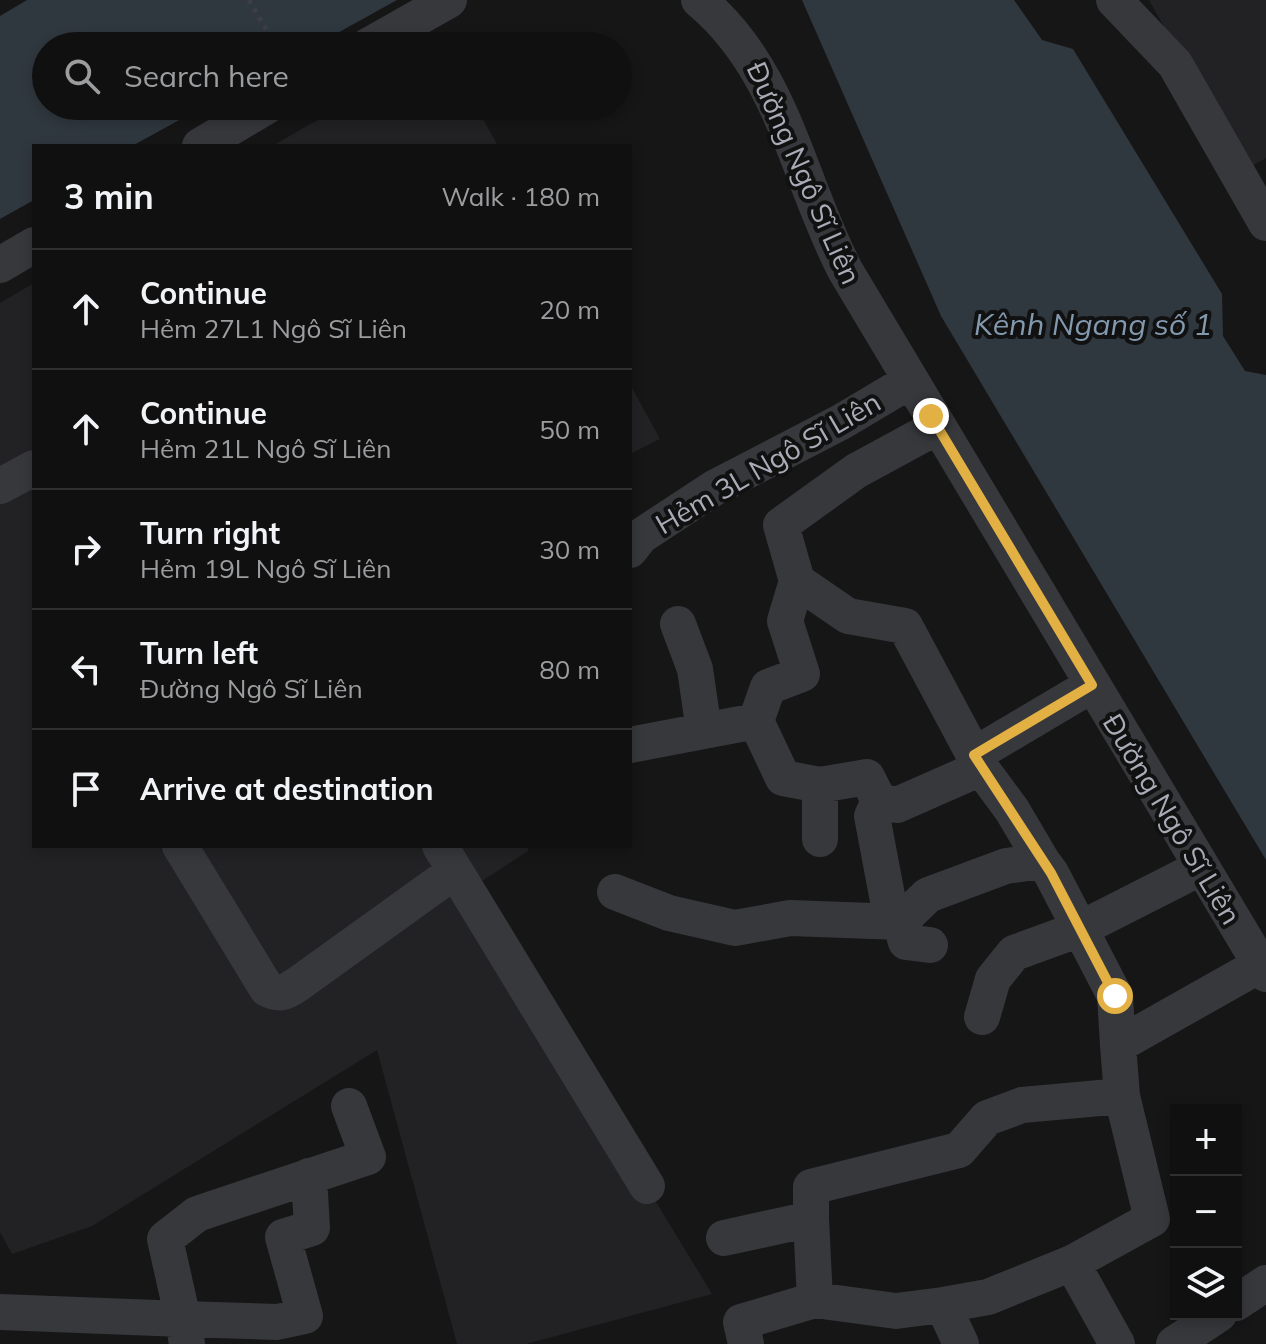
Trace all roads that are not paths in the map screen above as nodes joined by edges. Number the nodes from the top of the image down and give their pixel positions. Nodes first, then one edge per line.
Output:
1 (449, 0) edge
2 (699, 0) edge
3 (1114, 0) edge
4 (393, 32) edge
5 (244, 120) edge
6 (203, 144) edge
7 (1266, 223) edge
8 (32, 246) edge
9 (0, 265) edge
10 (910, 381) junction
11 (937, 427) junction
12 (32, 469) edge
13 (0, 486) edge
14 (632, 547) edge
15 (797, 581) junction
16 (678, 624) dead end
17 (1092, 685) junction
18 (756, 721) junction
19 (704, 731) junction
20 (632, 745) edge
21 (977, 762) junction
22 (820, 785) junction
23 (879, 801) junction
24 (820, 839) dead end
25 (181, 848) edge
26 (448, 859) edge
27 (1042, 861) junction
28 (1202, 867) junction
29 (615, 892) dead end
30 (896, 922) junction
31 (1080, 929) junction
32 (930, 945) dead end
33 (1263, 970) edge
34 (982, 1017) dead end
35 (1118, 1045) junction
36 (1122, 1096) junction
37 (349, 1106) dead end
38 (309, 1176) junction
39 (647, 1186) dead end
40 (811, 1219) junction
41 (724, 1238) dead end
42 (1072, 1263) junction
43 (1266, 1283) edge
44 (1242, 1299) edge
45 (815, 1300) junction
46 (943, 1305) junction
47 (0, 1312) edge
48 (1210, 1320) edge
49 (185, 1332) edge
50 (271, 1333) edge
51 (744, 1333) edge
52 (961, 1344) edge
53 (1117, 1344) edge
54 (1174, 1344) edge

1 - 4 street
2 - 10 street, Đường Ngô Sĩ Liên
3 - 7 street
5 - 6 street
8 - 9 street
10 - 11 street, Đường Ngô Sĩ Liên
10 - 14 street, Hẻm 3L Ngô Sĩ Liên
11 - 15 street
11 - 17 street, Đường Ngô Sĩ Liên
12 - 13 street
15 - 18 street
15 - 21 street
16 - 19 street
17 - 21 street
17 - 28 street, Đường Ngô Sĩ Liên
18 - 19 street
18 - 22 street
19 - 20 street
21 - 23 street
21 - 27 street
22 - 23 street
22 - 24 street
23 - 30 street
25 - 26 street
26 - 39 street
27 - 30 street
27 - 31 street
28 - 31 street
28 - 33 street, Đường Ngô Sĩ Liên
29 - 30 street
30 - 32 street
31 - 34 street
31 - 35 street
33 - 35 street
35 - 36 street
36 - 40 street
36 - 42 street
37 - 38 street
38 - 49 street
38 - 50 street
40 - 41 street
40 - 45 street
42 - 46 street
42 - 53 street
43 - 44 street
45 - 46 street
45 - 51 street
46 - 52 street
47 - 49 street
48 - 54 street
49 - 50 street

